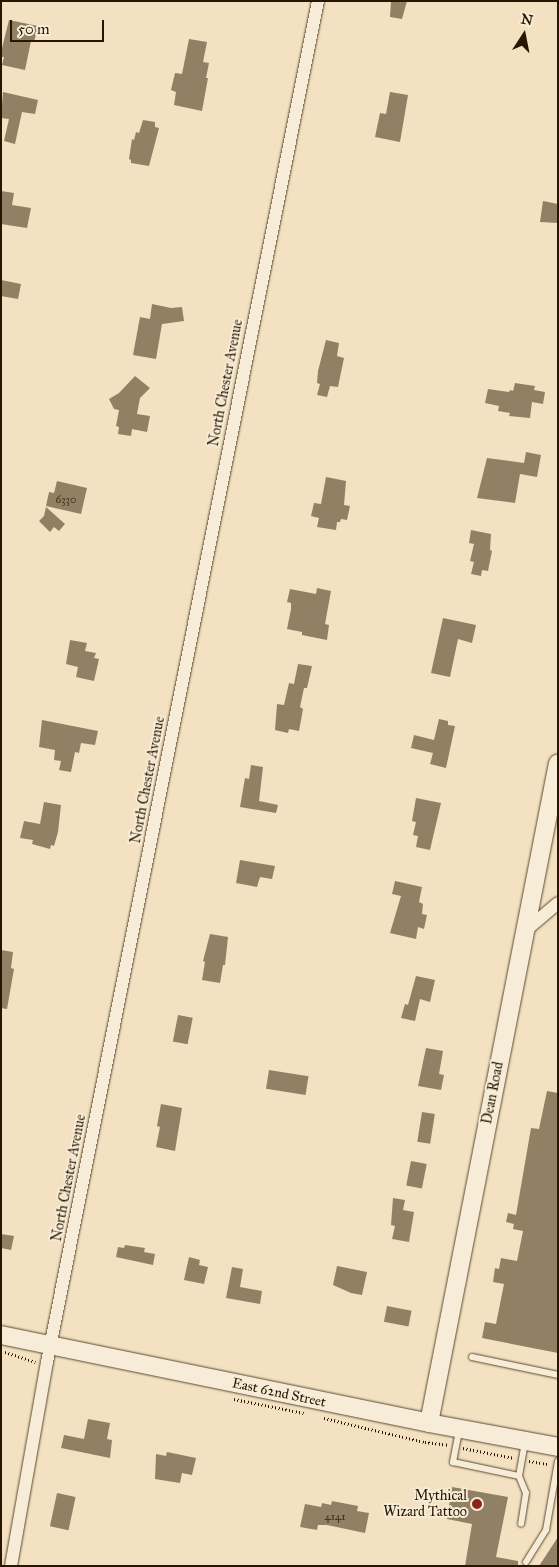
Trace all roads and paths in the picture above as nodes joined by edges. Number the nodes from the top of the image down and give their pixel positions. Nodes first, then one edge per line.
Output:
1 (318, 1) edge
2 (558, 763) edge
3 (558, 903) edge
4 (525, 931) junction
5 (1, 1335) edge
6 (51, 1346) junction
7 (1, 1350) edge
8 (472, 1356) dead end
9 (37, 1362) dead end
10 (558, 1375) edge
11 (429, 1423) junction
12 (460, 1429) junction
13 (416, 1440) dead end
14 (456, 1447) junction
15 (558, 1447) edge
16 (524, 1451) junction
17 (557, 1464) edge
18 (520, 1476) junction
19 (550, 1508) junction
20 (558, 1513) edge
21 (521, 1524) dead end
22 (526, 1562) dead end
23 (11, 1566) edge

1 - 6 street, North Chester Avenue
2 - 4 street, Dean Road
3 - 4 street
4 - 11 street, Dean Road
5 - 6 street, East 62nd Street
6 - 11 street, East 62nd Street
6 - 23 street, North Chester Avenue
7 - 9 path
8 - 10 lane
11 - 12 street, East 62nd Street
12 - 14 lane
12 - 16 street, East 62nd Street
13 - 14 path
14 - 16 path
14 - 18 lane
15 - 16 street, East 62nd Street
16 - 17 path
16 - 18 lane
17 - 19 lane
18 - 21 lane
19 - 20 lane
19 - 22 lane

